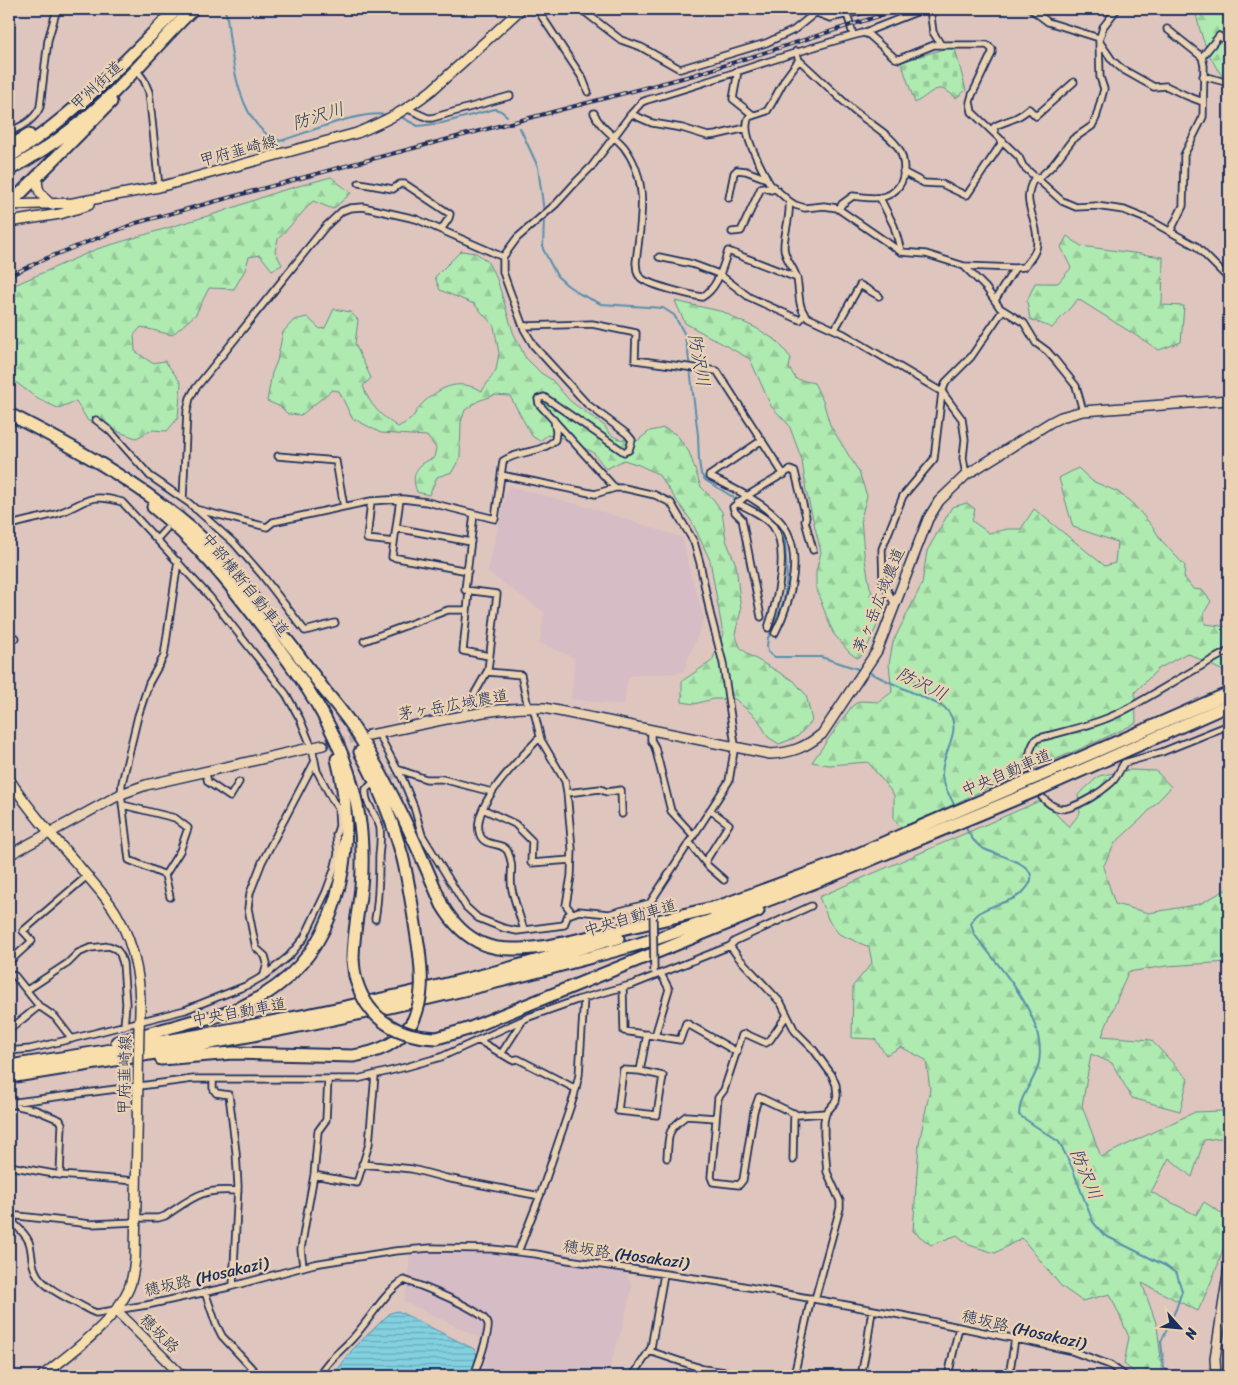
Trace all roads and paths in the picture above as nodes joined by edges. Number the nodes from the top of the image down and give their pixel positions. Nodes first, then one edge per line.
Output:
1 (57, 9) edge
2 (177, 9) edge
3 (193, 9) edge
4 (521, 9) edge
5 (537, 9) edge
6 (581, 9) edge
7 (806, 9) edge
8 (871, 9) edge
9 (924, 9) edge
10 (930, 9) edge
11 (1031, 9) edge
12 (1117, 9) edge
13 (847, 11) edge
14 (815, 13) junction
15 (1167, 29) dead end
16 (152, 33) junction
17 (863, 33) junction
18 (853, 35) junction
19 (1099, 39) junction
20 (1229, 43) edge
21 (941, 45) junction
22 (796, 51) junction
23 (1202, 57) junction
24 (800, 60) junction
25 (136, 69) junction
26 (738, 71) junction
27 (1203, 76) junction
28 (1074, 82) dead end
29 (1229, 83) edge
30 (588, 92) dead end
31 (510, 96) dead end
32 (1203, 102) junction
33 (405, 110) junction
34 (594, 113) dead end
35 (631, 114) junction
36 (753, 115) junction
37 (746, 128) junction
38 (9, 132) edge
39 (995, 134) junction
40 (613, 136) junction
41 (1003, 141) junction
42 (9, 147) edge
43 (9, 157) edge
44 (9, 170) edge
45 (903, 172) junction
46 (39, 173) junction
47 (1036, 178) junction
48 (767, 179) junction
49 (359, 184) dead end
50 (159, 187) junction
51 (774, 187) junction
52 (130, 193) junction
53 (729, 198) dead end
54 (880, 198) junction
55 (789, 201) junction
56 (9, 205) edge
57 (52, 205) junction
58 (839, 209) junction
59 (9, 222) edge
60 (441, 230) junction
61 (732, 232) dead end
62 (1170, 232) junction
63 (901, 252) junction
64 (503, 257) junction
65 (659, 257) dead end
66 (964, 266) junction
67 (1015, 268) junction
68 (719, 274) junction
69 (797, 278) junction
70 (1229, 279) edge
71 (879, 296) dead end
72 (996, 300) junction
73 (1003, 310) junction
74 (804, 315) junction
75 (523, 326) junction
76 (835, 330) junction
77 (942, 392) junction
78 (1229, 400) edge
79 (1083, 411) junction
80 (10, 414) edge
81 (96, 420) dead end
82 (554, 420) junction
83 (762, 440) junction
84 (70, 448) junction
85 (278, 456) dead end
86 (501, 475) junction
87 (784, 475) junction
88 (966, 475) junction
89 (615, 488) junction
90 (746, 496) junction
91 (400, 499) junction
92 (186, 501) junction
93 (371, 501) junction
94 (738, 502) junction
95 (344, 507) junction
96 (184, 509) tunnel mouth
97 (195, 509) junction
98 (474, 514) junction
99 (9, 526) edge
100 (396, 528) junction
101 (166, 529) dead end
102 (157, 539) junction
103 (394, 542) junction
104 (471, 542) junction
105 (813, 550) dead end
106 (178, 561) junction
107 (468, 571) junction
108 (469, 591) junction
109 (894, 603) junction
110 (467, 610) junction
111 (761, 617) dead end
112 (335, 622) dead end
113 (768, 628) dead end
114 (775, 633) dead end
115 (9, 637) edge
116 (16, 638) dead end
117 (364, 641) dead end
118 (1229, 651) edge
119 (489, 656) junction
120 (487, 672) junction
121 (320, 684) junction
122 (1229, 693) edge
123 (1229, 705) edge
124 (530, 707) junction
125 (462, 716) junction
126 (328, 724) junction
127 (1229, 725) edge
128 (651, 729) junction
129 (374, 734) joint
130 (540, 737) junction
131 (324, 745) tunnel mouth
132 (735, 745) junction
133 (312, 748) junction
134 (315, 761) junction
135 (205, 771) junction
136 (397, 773) junction
137 (9, 779) edge
138 (239, 782) dead end
139 (1039, 782) junction
140 (372, 784) dead end
141 (492, 792) junction
142 (121, 794) junction
143 (567, 794) junction
144 (122, 805) junction
145 (482, 809) junction
146 (710, 810) junction
147 (622, 814) dead end
148 (50, 833) junction
149 (693, 835) junction
150 (908, 838) junction
151 (689, 842) junction
152 (9, 854) edge
153 (572, 860) junction
154 (705, 862) junction
155 (844, 872) junction
156 (165, 875) junction
157 (87, 876) junction
158 (724, 880) dead end
159 (170, 898) dead end
160 (652, 906) junction
161 (720, 906) junction
162 (811, 906) dead end
163 (572, 913) junction
164 (376, 919) dead end
165 (524, 930) junction
166 (730, 946) junction
167 (133, 956) junction
168 (121, 958) junction
169 (9, 962) edge
170 (9, 973) edge
171 (654, 974) junction
172 (661, 974) junction
173 (264, 976) junction
174 (623, 988) junction
175 (27, 990) junction
176 (584, 998) junction
177 (39, 1006) junction
178 (787, 1014) junction
179 (524, 1019) junction
180 (140, 1025) junction
181 (124, 1026) junction
182 (9, 1030) edge
183 (646, 1034) junction
184 (656, 1036) junction
185 (72, 1039) junction
186 (478, 1040) junction
187 (9, 1050) edge
188 (738, 1052) junction
189 (501, 1054) junction
190 (14, 1065) edge
191 (60, 1069) junction
192 (640, 1071) junction
193 (375, 1075) junction
194 (9, 1077) edge
195 (213, 1079) junction
196 (328, 1079) junction
197 (138, 1083) junction
198 (576, 1090) junction
199 (11, 1102) edge
200 (794, 1113) junction
201 (826, 1113) junction
202 (716, 1118) junction
203 (667, 1158) dead end
204 (793, 1160) dead end
205 (362, 1164) junction
206 (9, 1166) edge
207 (60, 1175) junction
208 (314, 1175) junction
209 (136, 1181) junction
210 (238, 1191) junction
211 (540, 1196) junction
212 (9, 1215) edge
213 (9, 1219) edge
214 (136, 1220) junction
215 (518, 1252) junction
216 (303, 1267) junction
217 (1229, 1268) edge
218 (664, 1274) junction
219 (233, 1286) junction
220 (205, 1292) junction
221 (813, 1298) junction
222 (116, 1310) junction
223 (872, 1310) junction
224 (959, 1327) junction
225 (1015, 1339) junction
226 (649, 1352) junction
227 (698, 1367) junction
228 (42, 1376) edge
229 (182, 1376) edge
230 (258, 1376) edge
231 (319, 1376) edge
232 (474, 1376) edge
233 (633, 1376) edge
234 (695, 1376) edge
235 (755, 1376) edge
236 (792, 1376) edge
237 (861, 1376) edge
238 (948, 1376) edge
239 (1009, 1376) edge
240 (1125, 1376) edge
241 (1216, 1376) edge

1 - 38 street
2 - 16 highway, 甲州街道
3 - 25 highway, 甲州街道
4 - 33 main road, 甲府韮崎線
5 - 30 street
6 - 14 street
7 - 14 street
8 - 13 street
9 - 17 street
10 - 21 street
11 - 19 street
12 - 19 street
13 - 14 street
13 - 18 street
15 - 23 street
16 - 42 highway
16 - 43 highway, 甲州街道
17 - 18 street
17 - 21 street
18 - 22 street
19 - 32 street
19 - 47 street
20 - 23 street
21 - 39 street
22 - 24 street
22 - 26 street
23 - 27 street
24 - 36 street
24 - 45 street
25 - 44 highway, 甲州街道
25 - 46 highway
25 - 50 street
26 - 35 street
26 - 36 street
27 - 29 street
27 - 32 street
28 - 39 street
31 - 33 street
32 - 62 street
33 - 50 main road, 甲府韮崎線
34 - 40 street
35 - 37 street
35 - 40 street
36 - 37 street
37 - 48 street
39 - 41 street
40 - 64 street
40 - 68 street
41 - 45 street
41 - 47 street
45 - 54 street
46 - 56 highway
46 - 57 main road
47 - 62 street
47 - 67 street
48 - 51 street
48 - 53 street
49 - 60 street
50 - 52 main road, 甲府韮崎線
51 - 55 street
51 - 61 street
52 - 57 main road, 甲府韮崎線
52 - 59 main road
54 - 58 street
54 - 63 street
55 - 58 street
55 - 69 street
56 - 57 main road, 甲府韮崎線
58 - 63 street
60 - 64 street
60 - 92 street
62 - 70 street
63 - 66 street
64 - 75 street
65 - 68 street
66 - 67 street
66 - 72 street
67 - 72 street
68 - 69 street
68 - 74 street
69 - 74 street
71 - 76 street
72 - 73 street
73 - 77 street
73 - 79 street
74 - 76 street
75 - 82 street
75 - 83 street
76 - 77 street
77 - 88 street
77 - 109 street
78 - 79 street, 茅ヶ岳広域農道
79 - 88 street, 茅ヶ岳広域農道
80 - 84 highway, 中部横断自動車道
81 - 92 street
82 - 86 street
82 - 89 street
83 - 87 street
83 - 90 street
84 - 121 highway, 中部横断自動車道
84 - 126 highway, 中部横断自動車道
85 - 95 street
86 - 89 street
86 - 98 street
87 - 90 street
87 - 105 street
88 - 109 street, 茅ヶ岳広域農道
89 - 132 street
90 - 94 street
90 - 114 street
91 - 93 street
91 - 98 street
91 - 100 street
92 - 96 street
92 - 97 street
93 - 95 street
93 - 103 street
94 - 111 street
94 - 113 street
95 - 97 street
97 - 112 street
98 - 104 street
99 - 102 street
100 - 103 street
100 - 104 street
101 - 102 street
102 - 106 street
103 - 107 street
104 - 107 street
106 - 133 street
106 - 142 street
107 - 108 street
108 - 110 street
108 - 119 street
109 - 132 street, 茅ヶ岳広域農道
110 - 117 street
110 - 119 street
115 - 116 street
118 - 127 street
119 - 120 street
120 - 124 street
120 - 125 street
121 - 161 highway
121 - 191 highway, bridge
122 - 139 highway, 中央自動車道
123 - 139 highway, 中央自動車道
124 - 125 street, 茅ヶ岳広域農道
124 - 128 street, 茅ヶ岳広域農道
124 - 130 street
125 - 129 street, 茅ヶ岳広域農道
126 - 155 highway, bridge
126 - 190 highway
128 - 132 street, 茅ヶ岳広域農道
128 - 149 street
129 - 136 street
130 - 141 street
130 - 143 street
131 - 133 street
132 - 146 street
133 - 134 street
133 - 135 street
134 - 173 street
134 - 173 street
135 - 138 street
135 - 142 street
136 - 141 street
136 - 165 street
137 - 148 main road, 甲府韮崎線
139 - 150 highway, 中央自動車道, bridge
140 - 164 street
141 - 145 street
142 - 144 street
142 - 148 street
143 - 147 street
143 - 153 street
144 - 156 street
144 - 156 street
145 - 153 street
145 - 165 street
146 - 149 street
146 - 154 street
148 - 152 street
148 - 157 main road, 甲府韮崎線
149 - 151 street
150 - 155 highway, 中央自動車道
150 - 161 highway, 中央自動車道
151 - 154 street
151 - 160 street
153 - 163 street
154 - 158 street
155 - 191 highway, 中央自動車道
156 - 159 street
157 - 167 main road, 甲府韮崎線
157 - 169 street
160 - 163 street
160 - 171 street, bridge
161 - 190 highway, 中央自動車道
162 - 166 street
163 - 165 street
166 - 172 street
166 - 178 street
167 - 168 street
167 - 180 main road, 甲府韮崎線
168 - 175 street
168 - 181 street
170 - 175 street
171 - 172 street
171 - 174 street
172 - 184 street
173 - 180 street
174 - 176 street
174 - 183 street
175 - 177 street
176 - 179 street
176 - 198 street
177 - 182 street
177 - 185 street
178 - 188 street
178 - 201 street
179 - 186 street
179 - 189 street
180 - 181 street
180 - 197 main road, 甲府韮崎線, bridge
181 - 185 street
183 - 184 street
183 - 192 street
184 - 188 street
185 - 187 street
186 - 189 street
186 - 193 street
188 - 202 street
189 - 198 street
191 - 194 highway, 中央自動車道
192 - 192 street
193 - 196 street
193 - 205 street
195 - 196 street
195 - 197 street
195 - 210 street
196 - 208 street
197 - 199 street
197 - 209 main road, 甲府韮崎線
198 - 211 street
199 - 207 street
200 - 201 street
200 - 202 street
200 - 204 street
201 - 221 street
202 - 203 street
205 - 208 street
205 - 211 street
206 - 207 street
207 - 209 street
208 - 216 street
209 - 214 main road, 甲府韮崎線
210 - 214 street
210 - 219 street
211 - 215 street
212 - 214 street
213 - 222 street, 穂坂路 (Hosakazi)
214 - 222 main road, 甲府韮崎線
215 - 216 street, 穂坂路 (Hosakazi)
215 - 218 street, 穂坂路 (Hosakazi)
216 - 219 street, 穂坂路 (Hosakazi)
217 - 241 street
218 - 221 street, 穂坂路 (Hosakazi)
218 - 226 street
219 - 220 street, 穂坂路 (Hosakazi)
220 - 222 street, 穂坂路 (Hosakazi)
220 - 230 street
221 - 223 street, 穂坂路 (Hosakazi)
221 - 236 street
222 - 228 main road, 甲府韮崎線
222 - 229 street, 穂坂路
223 - 224 street, 穂坂路 (Hosakazi)
223 - 237 street
224 - 225 street, 穂坂路 (Hosakazi)
224 - 238 street
225 - 239 street
225 - 240 street, 穂坂路 (Hosakazi)
226 - 227 street
226 - 233 street
227 - 234 street
227 - 235 street
231 - 232 street

